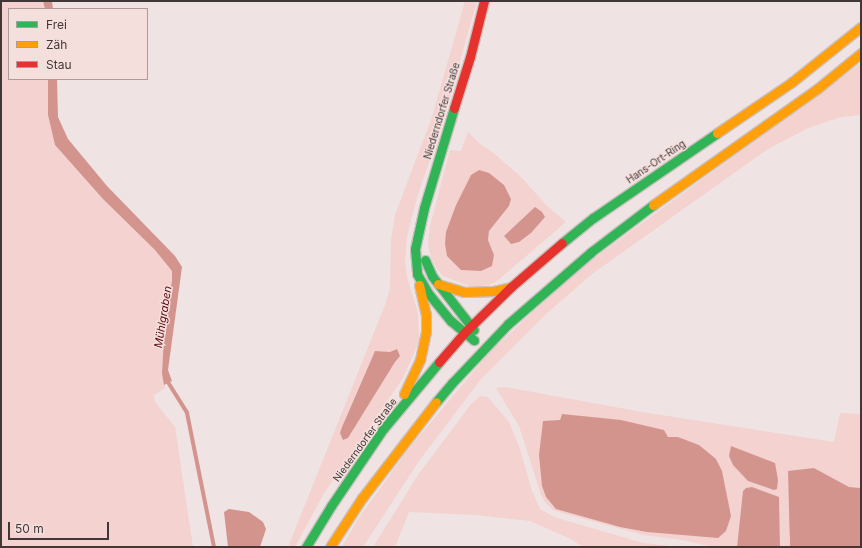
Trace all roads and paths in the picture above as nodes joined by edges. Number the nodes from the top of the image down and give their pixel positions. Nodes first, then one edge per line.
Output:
1 (484, 1) edge
2 (861, 27) edge
3 (861, 53) edge
4 (419, 228) junction
5 (417, 274) junction
6 (438, 284) junction
7 (511, 287) junction
8 (472, 326) junction
9 (464, 333) junction
10 (484, 347) junction
11 (384, 429) junction
12 (306, 547) edge
13 (330, 547) edge

1 - 4 main road, Niederndorfer Straße
2 - 7 main road, Hans-Ort-Ring
3 - 10 main road
4 - 5 main road, Niederndorfer Straße
4 - 6 main road, Niederndorfer Straße
5 - 9 main road, Niederndorfer Straße
5 - 11 main road
6 - 7 main road
6 - 8 main road, Niederndorfer Straße
7 - 8 main road, Hans-Ort-Ring
8 - 9 main road, Hans-Ort-Ring
8 - 10 main road, Niederndorfer Straße
9 - 10 main road, Niederndorfer Straße
9 - 11 main road, Niederndorfer Straße
10 - 13 main road
11 - 12 main road, Niederndorfer Straße

